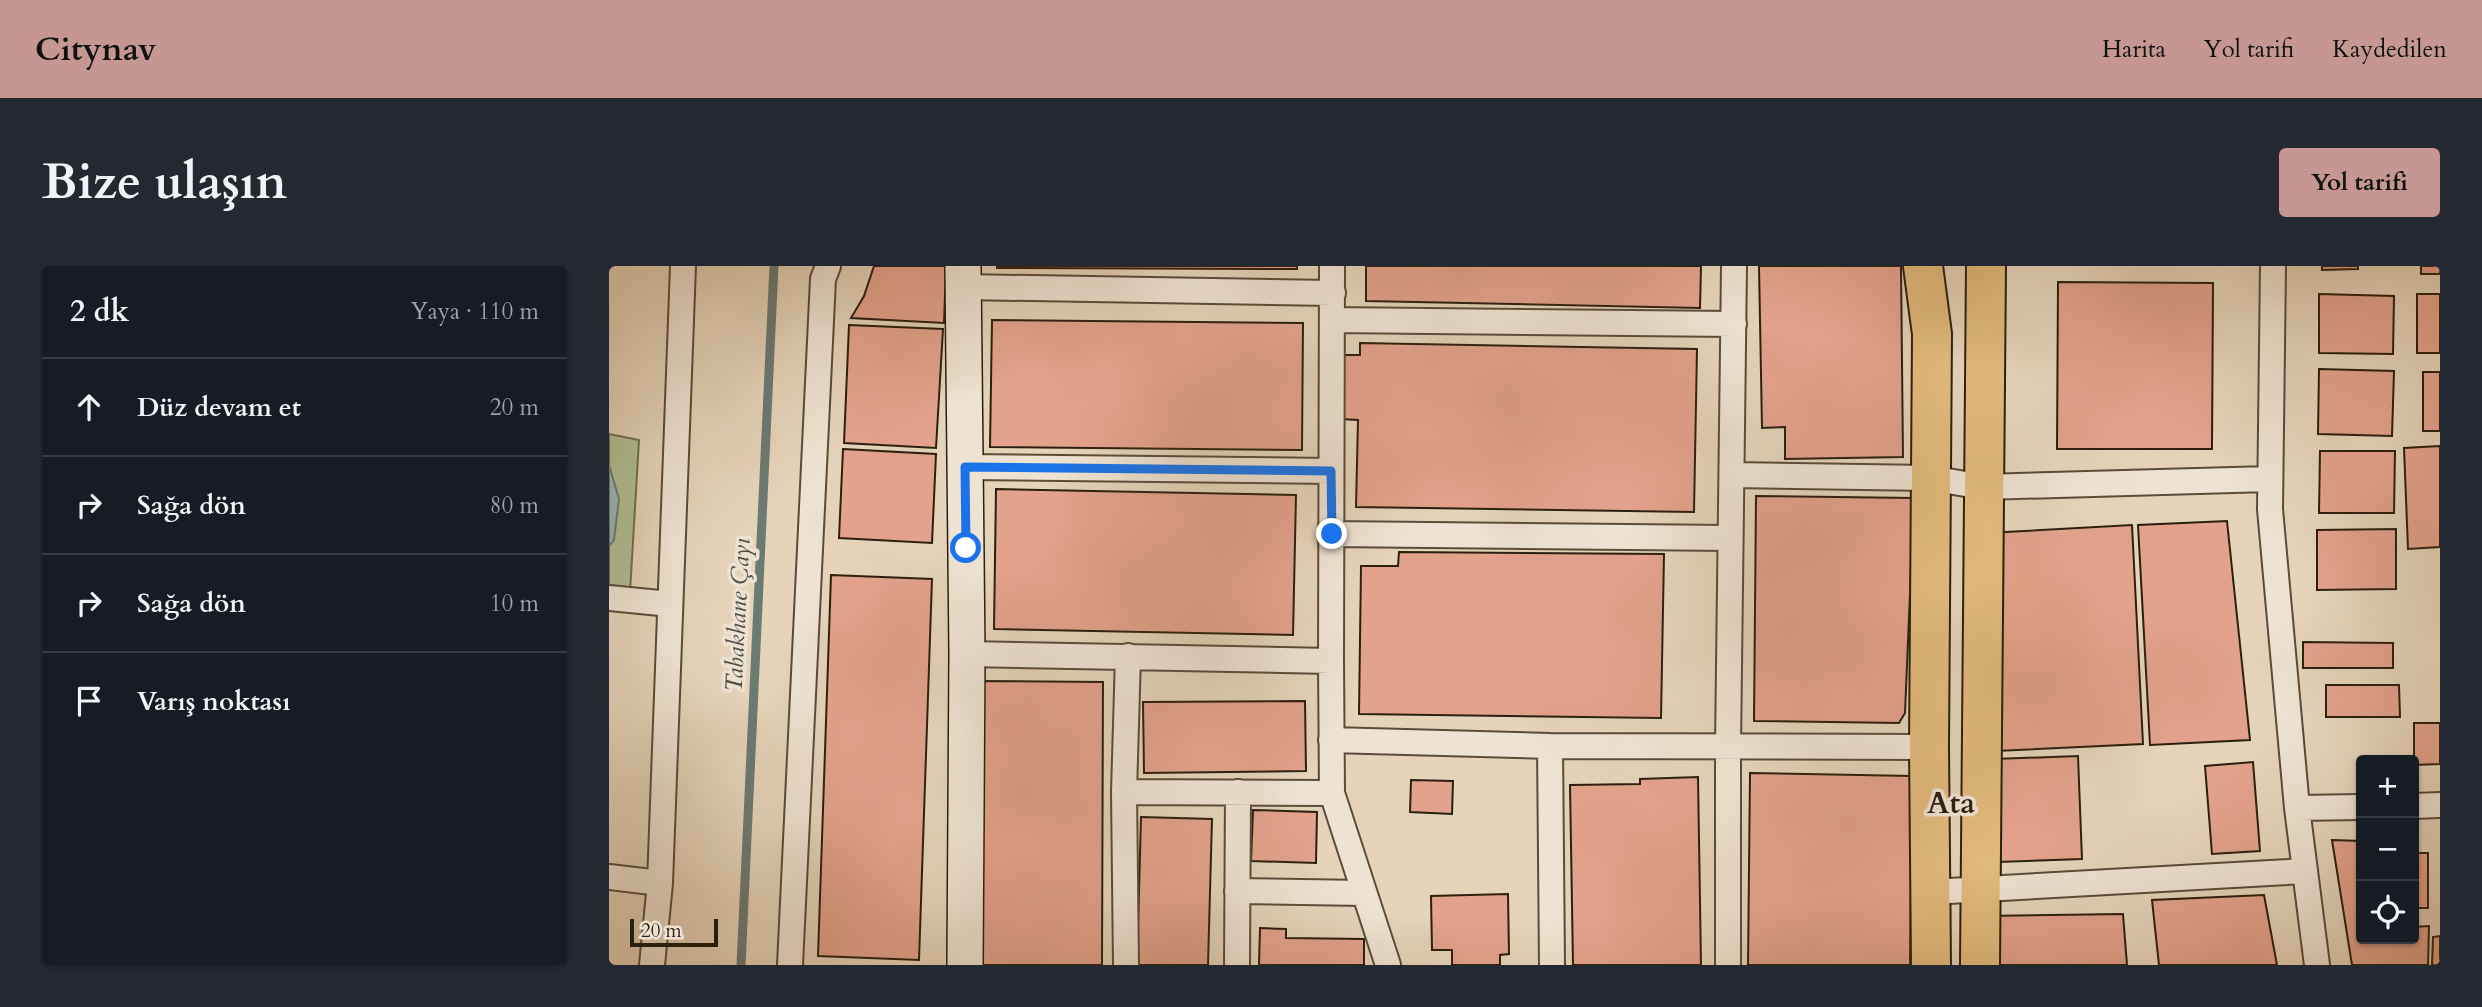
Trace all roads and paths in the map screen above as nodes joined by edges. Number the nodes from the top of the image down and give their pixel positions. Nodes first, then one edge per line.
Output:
1 (683, 266) edge
2 (828, 266) edge
3 (1332, 266) edge
4 (1734, 266) edge
5 (1923, 266) edge
6 (1986, 266) edge
7 (2273, 266) edge
8 (963, 276) edge
9 (1333, 293) junction
10 (1332, 320) junction
11 (1734, 324) junction
12 (965, 467) junction
13 (1331, 471) junction
14 (1731, 475) junction
15 (1930, 478) junction
16 (2269, 479) junction
17 (1983, 487) junction
18 (1332, 534) junction
19 (1730, 538) junction
20 (609, 598) edge
21 (670, 604) junction
22 (967, 654) junction
23 (1128, 656) junction
24 (1331, 661) junction
25 (1331, 740) junction
26 (1551, 746) junction
27 (1728, 747) junction
28 (1929, 747) junction
29 (1124, 792) junction
30 (1238, 792) junction
31 (1332, 793) junction
32 (2440, 805) edge
33 (2419, 806) edge
34 (2356, 807) edge
35 (2297, 808) junction
36 (2305, 871) junction
37 (609, 877) edge
38 (660, 883) junction
39 (1980, 890) junction
40 (1237, 891) junction
41 (1364, 892) junction
42 (1931, 892) junction
43 (652, 965) edge
44 (790, 965) edge
45 (965, 965) edge
46 (1126, 965) edge
47 (1237, 965) edge
48 (1388, 965) edge
49 (1552, 965) edge
50 (1728, 965) edge
51 (1931, 965) edge
52 (1980, 965) edge
53 (2317, 965) edge

1 - 21 street
2 - 44 street
3 - 9 street
4 - 11 street
5 - 15 main road
6 - 17 main road
7 - 16 street
8 - 9 street
8 - 12 street
9 - 10 street
10 - 11 street
10 - 13 street
11 - 14 street
12 - 13 street
12 - 22 street
13 - 18 street
14 - 15 street
14 - 19 street
15 - 17 street
15 - 28 main road
16 - 17 street
16 - 35 street
17 - 39 main road
18 - 19 street
18 - 24 street
19 - 27 street
20 - 21 street
21 - 38 street
22 - 23 street
22 - 45 street
23 - 24 street
23 - 29 street
24 - 25 street
25 - 26 street
25 - 31 street
26 - 27 street
26 - 49 street
27 - 28 street
27 - 50 street
28 - 42 main road
29 - 30 street
29 - 46 street
30 - 31 street
30 - 40 street
31 - 41 street
32 - 33 street
34 - 35 street
35 - 36 street
36 - 39 street
36 - 53 street
37 - 38 street
38 - 43 street
39 - 42 street
39 - 52 main road
40 - 41 street
40 - 47 street
41 - 48 street
42 - 51 main road

